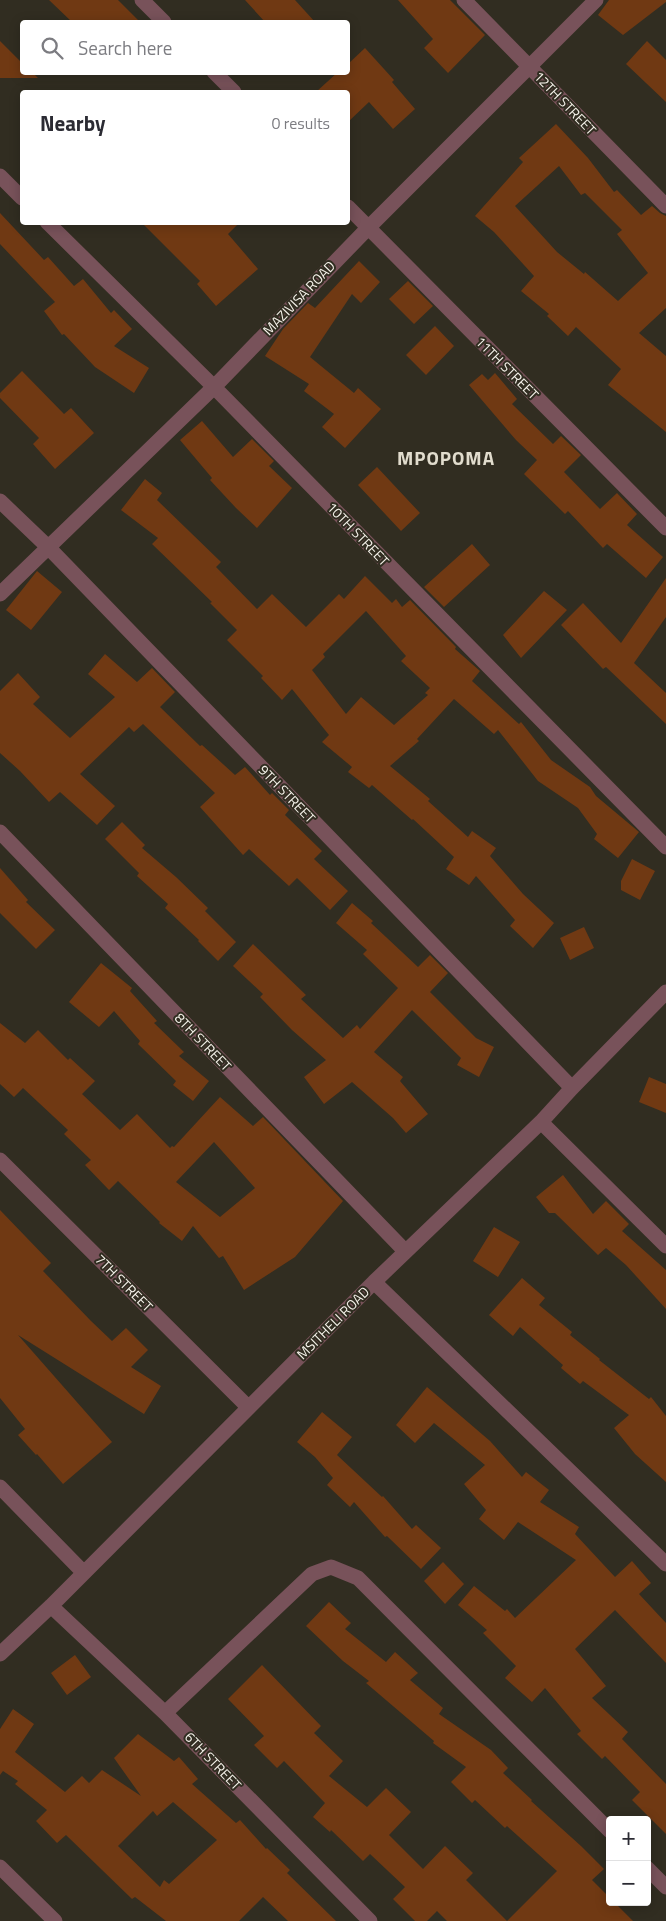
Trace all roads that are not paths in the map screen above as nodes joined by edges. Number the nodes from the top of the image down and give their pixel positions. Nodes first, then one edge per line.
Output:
1 (142, 0) edge
2 (464, 0) edge
3 (596, 0) edge
4 (162, 20) edge
5 (529, 66) junction
6 (217, 75) edge
7 (232, 90) edge
8 (0, 176) edge
9 (20, 196) edge
10 (666, 206) edge
11 (350, 209) edge
12 (50, 225) edge
13 (368, 228) junction
14 (214, 387) junction
15 (0, 501) edge
16 (666, 528) edge
17 (48, 547) junction
18 (0, 594) edge
19 (0, 832) edge
20 (666, 847) edge
21 (666, 992) edge
22 (572, 1088) junction
23 (541, 1122) junction
24 (0, 1160) edge
25 (666, 1246) edge
26 (405, 1251) junction
27 (374, 1282) junction
28 (248, 1407) junction
29 (0, 1487) edge
30 (666, 1564) edge
31 (84, 1573) junction
32 (51, 1606) junction
33 (0, 1654) edge
34 (166, 1713) junction
35 (606, 1827) edge
36 (0, 1867) edge
37 (651, 1872) edge
38 (666, 1887) edge
39 (55, 1921) edge
40 (370, 1921) edge

1 - 4 street
2 - 5 street, 12TH STREET
3 - 5 street, MAZIVISA ROAD
5 - 10 street, 12TH STREET
5 - 13 street, MAZIVISA ROAD
6 - 7 street
8 - 9 street
11 - 13 street, 11TH STREET
12 - 14 street, 10TH STREET
13 - 14 street, MAZIVISA ROAD
13 - 16 street, 11TH STREET
14 - 17 street, MAZIVISA ROAD
14 - 20 street, 10TH STREET
15 - 17 street, 9TH STREET
17 - 18 street, MAZIVISA ROAD
17 - 22 street, 9TH STREET
19 - 26 street, 8TH STREET
21 - 22 street, MSITHELI ROAD
22 - 23 street, MSITHELI ROAD
23 - 25 street
23 - 26 street, MSITHELI ROAD
24 - 28 street, 7TH STREET
26 - 27 street, MSITHELI ROAD
27 - 28 street, MSITHELI ROAD
27 - 30 street
28 - 31 street, MSITHELI ROAD
29 - 31 street
31 - 32 street, MSITHELI ROAD
32 - 33 street, MSITHELI ROAD
32 - 34 street, 6TH STREET
34 - 35 street
34 - 40 street, 6TH STREET
36 - 39 street
37 - 38 street

